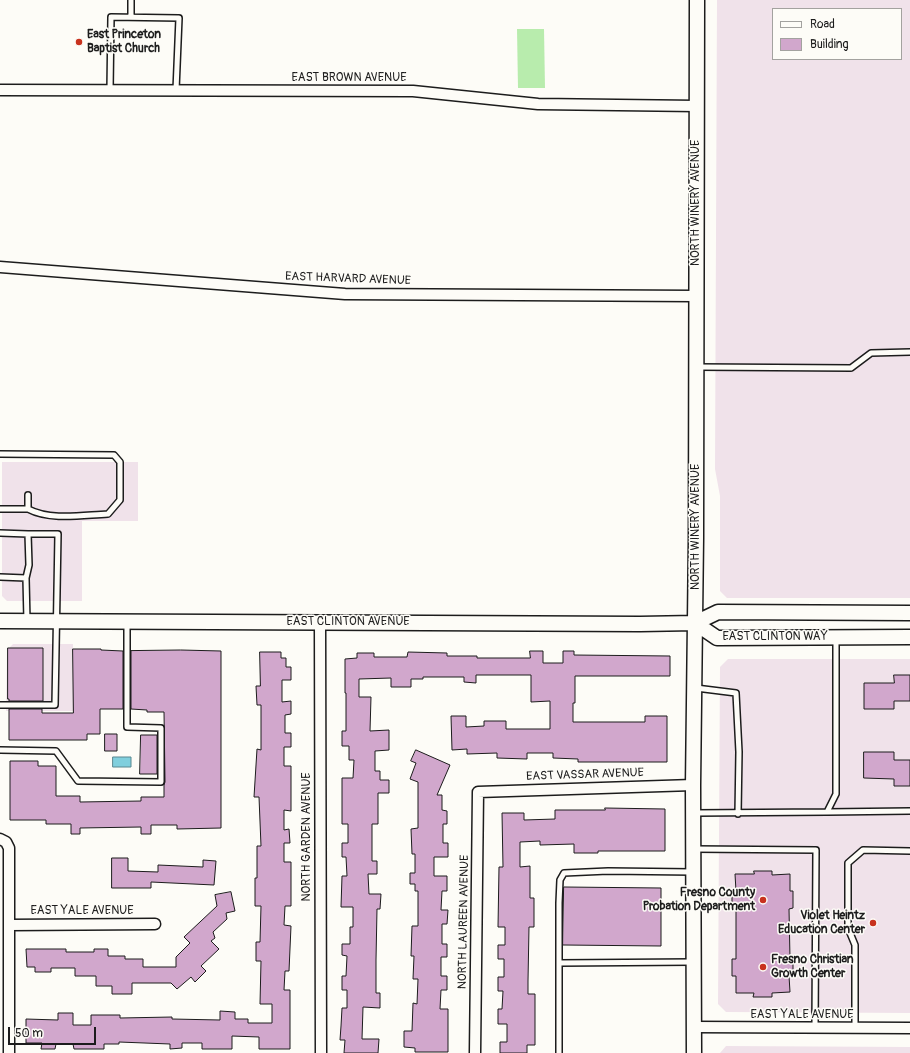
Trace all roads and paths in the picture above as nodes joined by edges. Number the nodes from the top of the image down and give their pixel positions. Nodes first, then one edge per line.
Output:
1 (131, 0) edge
2 (696, 0) edge
3 (131, 17) junction
4 (0, 90) edge
5 (110, 90) junction
6 (176, 90) junction
7 (696, 106) junction
8 (0, 267) edge
9 (696, 296) junction
10 (910, 352) edge
11 (696, 368) junction
12 (0, 454) edge
13 (28, 495) dead end
14 (0, 509) edge
15 (28, 509) junction
16 (0, 533) edge
17 (28, 534) junction
18 (0, 577) edge
19 (26, 578) junction
20 (910, 613) edge
21 (0, 621) edge
22 (27, 621) junction
23 (56, 621) junction
24 (127, 621) junction
25 (320, 622) junction
26 (695, 623) junction
27 (836, 637) junction
28 (910, 638) edge
29 (695, 688) junction
30 (0, 705) edge
31 (0, 750) edge
32 (693, 785) junction
33 (478, 792) joint
34 (910, 811) edge
35 (827, 812) junction
36 (694, 813) junction
37 (738, 814) junction
38 (0, 839) edge
39 (694, 849) junction
40 (910, 851) edge
41 (694, 872) junction
42 (155, 924) dead end
43 (9, 925) junction
44 (693, 962) junction
45 (559, 963) junction
46 (693, 1027) junction
47 (815, 1028) junction
48 (855, 1028) junction
49 (910, 1028) edge
50 (9, 1053) edge
51 (321, 1053) edge
52 (475, 1053) edge
53 (559, 1053) edge
54 (694, 1053) edge

1 - 3 lane
2 - 7 main road, NORTH WINERY AVENUE
3 - 5 lane
3 - 6 lane
4 - 5 street, EAST BROWN AVENUE
5 - 6 street, EAST BROWN AVENUE
6 - 7 street, EAST BROWN AVENUE
7 - 9 main road, NORTH WINERY AVENUE
8 - 9 street, EAST HARVARD AVENUE
9 - 11 main road, NORTH WINERY AVENUE
10 - 11 lane
11 - 26 main road, NORTH WINERY AVENUE
12 - 15 lane
13 - 15 lane
14 - 15 lane
16 - 17 lane
17 - 19 lane
17 - 23 lane
18 - 19 lane
19 - 22 lane
20 - 26 main road, EAST CLINTON WAY
21 - 22 main road, EAST CLINTON AVENUE
22 - 23 main road, EAST CLINTON AVENUE
23 - 24 main road, EAST CLINTON AVENUE
23 - 30 lane
24 - 25 main road, EAST CLINTON AVENUE
24 - 31 lane
25 - 26 main road, EAST CLINTON AVENUE
25 - 51 street, NORTH GARDEN AVENUE
26 - 27 main road, EAST CLINTON WAY
26 - 29 main road, NORTH WINERY AVENUE
27 - 28 main road, EAST CLINTON WAY
27 - 35 lane
29 - 32 main road, NORTH WINERY AVENUE
29 - 37 lane
32 - 33 street, EAST VASSAR AVENUE
32 - 36 main road, NORTH WINERY AVENUE
33 - 52 street, NORTH LAUREEN AVENUE
34 - 35 lane
35 - 37 lane
36 - 37 lane
36 - 39 main road, NORTH WINERY AVENUE
38 - 43 street
39 - 41 main road, NORTH WINERY AVENUE
39 - 47 lane
40 - 48 lane
41 - 44 main road, NORTH WINERY AVENUE
41 - 45 lane
42 - 43 street, EAST YALE AVENUE
43 - 50 street
44 - 45 lane
44 - 46 main road, NORTH WINERY AVENUE
45 - 53 lane
46 - 47 street, EAST YALE AVENUE
46 - 54 main road, NORTH WINERY AVENUE
47 - 48 street, EAST YALE AVENUE
48 - 49 street, EAST YALE AVENUE

